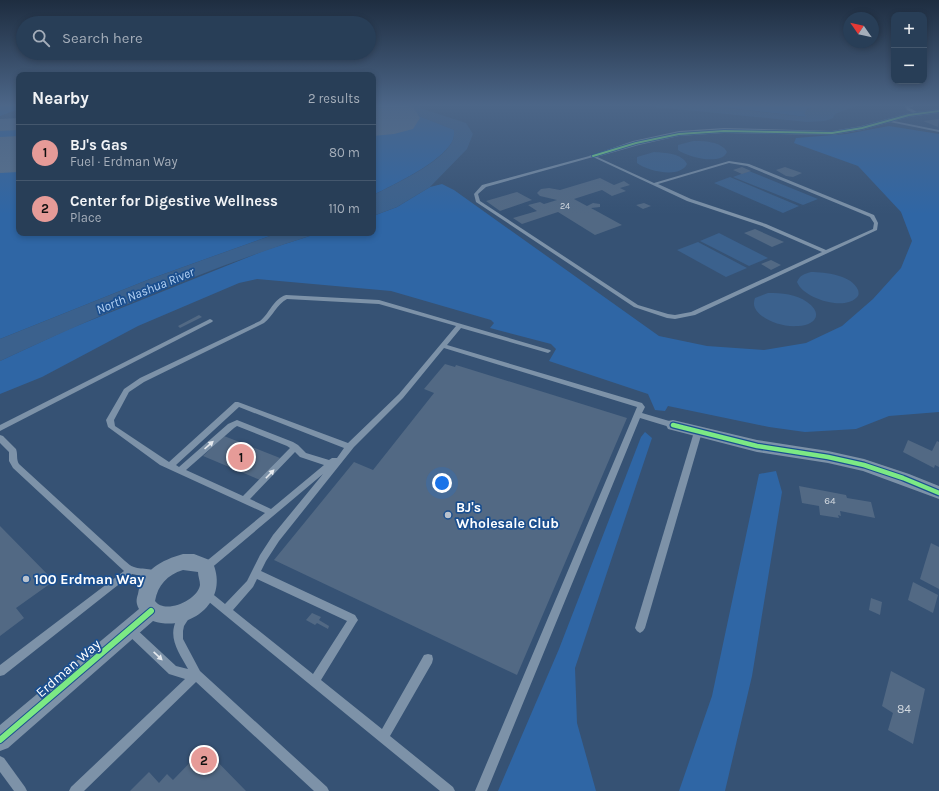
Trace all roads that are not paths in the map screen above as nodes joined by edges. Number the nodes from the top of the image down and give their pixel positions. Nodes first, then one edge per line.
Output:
1 (645, 141) edge
2 (593, 156) junction
3 (654, 184) junction
4 (826, 252) junction
5 (210, 321) dead end
6 (460, 326) junction
7 (443, 346) junction
8 (548, 351) dead end
9 (639, 415) junction
10 (673, 425) joint
11 (0, 428) edge
12 (698, 432) junction
13 (0, 438) edge
14 (350, 446) junction
15 (295, 447) junction
16 (332, 465) junction
17 (170, 466) junction
18 (180, 471) junction
19 (939, 493) edge
20 (244, 500) junction
21 (272, 513) junction
22 (206, 567) junction
23 (130, 571) junction
24 (255, 572) junction
25 (156, 576) junction
26 (206, 594) junction
27 (191, 608) junction
28 (226, 610) junction
29 (151, 611) junction
30 (640, 628) dead end
31 (130, 630) junction
32 (428, 659) dead end
33 (0, 671) edge
34 (196, 676) junction
35 (314, 681) junction
36 (383, 738) junction
37 (0, 740) edge
38 (0, 762) edge
39 (21, 791) edge
40 (75, 791) edge
41 (323, 791) edge
42 (449, 791) edge
43 (481, 791) edge

1 - 2 street
2 - 3 lane
2 - 4 lane
3 - 4 lane
3 - 4 lane
5 - 11 lane
6 - 7 lane
6 - 8 lane
6 - 17 lane
7 - 9 lane
7 - 14 lane
9 - 10 lane
9 - 43 lane
10 - 12 street
12 - 19 street
12 - 30 lane
13 - 23 lane
14 - 16 lane
14 - 17 lane
15 - 16 lane
18 -> 15 lane
20 -> 15 lane
16 - 21 lane
16 - 24 lane
17 - 18 lane
18 - 20 lane
20 - 21 lane
21 - 22 lane
22 - 25 street
22 - 26 street
23 - 25 lane
23 - 33 lane
24 - 28 lane
24 - 35 lane
25 - 29 street
26 - 27 street
26 - 28 lane
27 - 29 street
27 - 34 lane
28 - 35 lane
29 - 31 street, Erdman Way
31 -> 34 lane
31 - 37 street, Erdman Way
32 - 36 lane
34 - 40 lane
34 - 41 lane
35 - 36 lane
36 - 42 lane
38 - 39 lane

